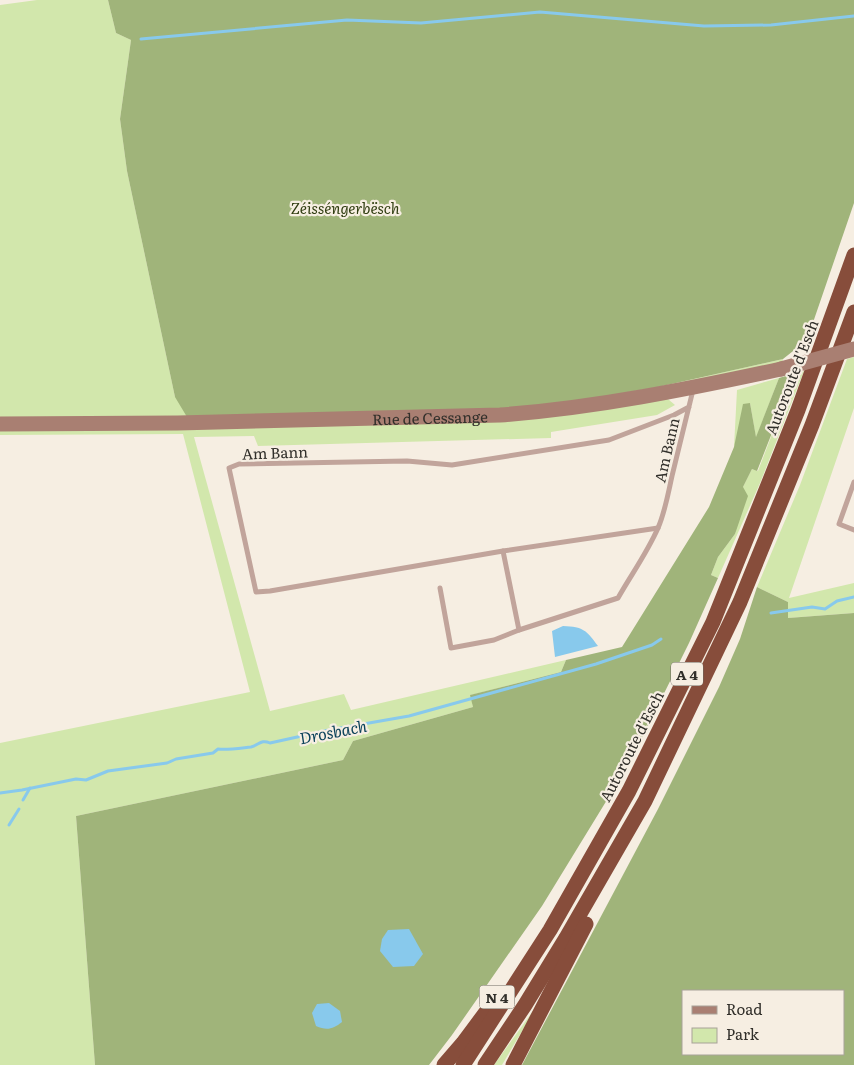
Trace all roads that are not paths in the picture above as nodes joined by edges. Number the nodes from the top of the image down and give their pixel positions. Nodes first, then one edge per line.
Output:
1 (854, 255) edge
2 (854, 312) edge
3 (854, 349) edge
4 (693, 388) junction
5 (689, 407) junction
6 (0, 424) edge
7 (854, 482) edge
8 (658, 528) junction
9 (854, 530) edge
10 (503, 551) junction
11 (440, 588) dead end
12 (728, 628) junction
13 (519, 630) junction
14 (550, 930) junction
15 (444, 1065) edge
16 (463, 1065) edge
17 (485, 1065) edge
18 (513, 1065) edge

1 - 14 highway, Autoroute d'Esch / A 4
2 - 12 highway, A 4
3 - 4 main road, Rue de Cessange, bridge
4 - 5 lane, Am Bann
4 - 6 main road, Rue de Cessange
5 - 8 lane, Am Bann
5 - 10 lane, Am Bann
7 - 9 lane
8 - 10 lane, Am Bann
8 - 13 lane, Am Bann
10 - 13 lane
11 - 13 lane, Am Bann
12 - 17 highway, A 4
12 - 18 highway, A 4
14 - 15 highway, N 4
14 - 16 highway, Autoroute d'Esch / A 4

